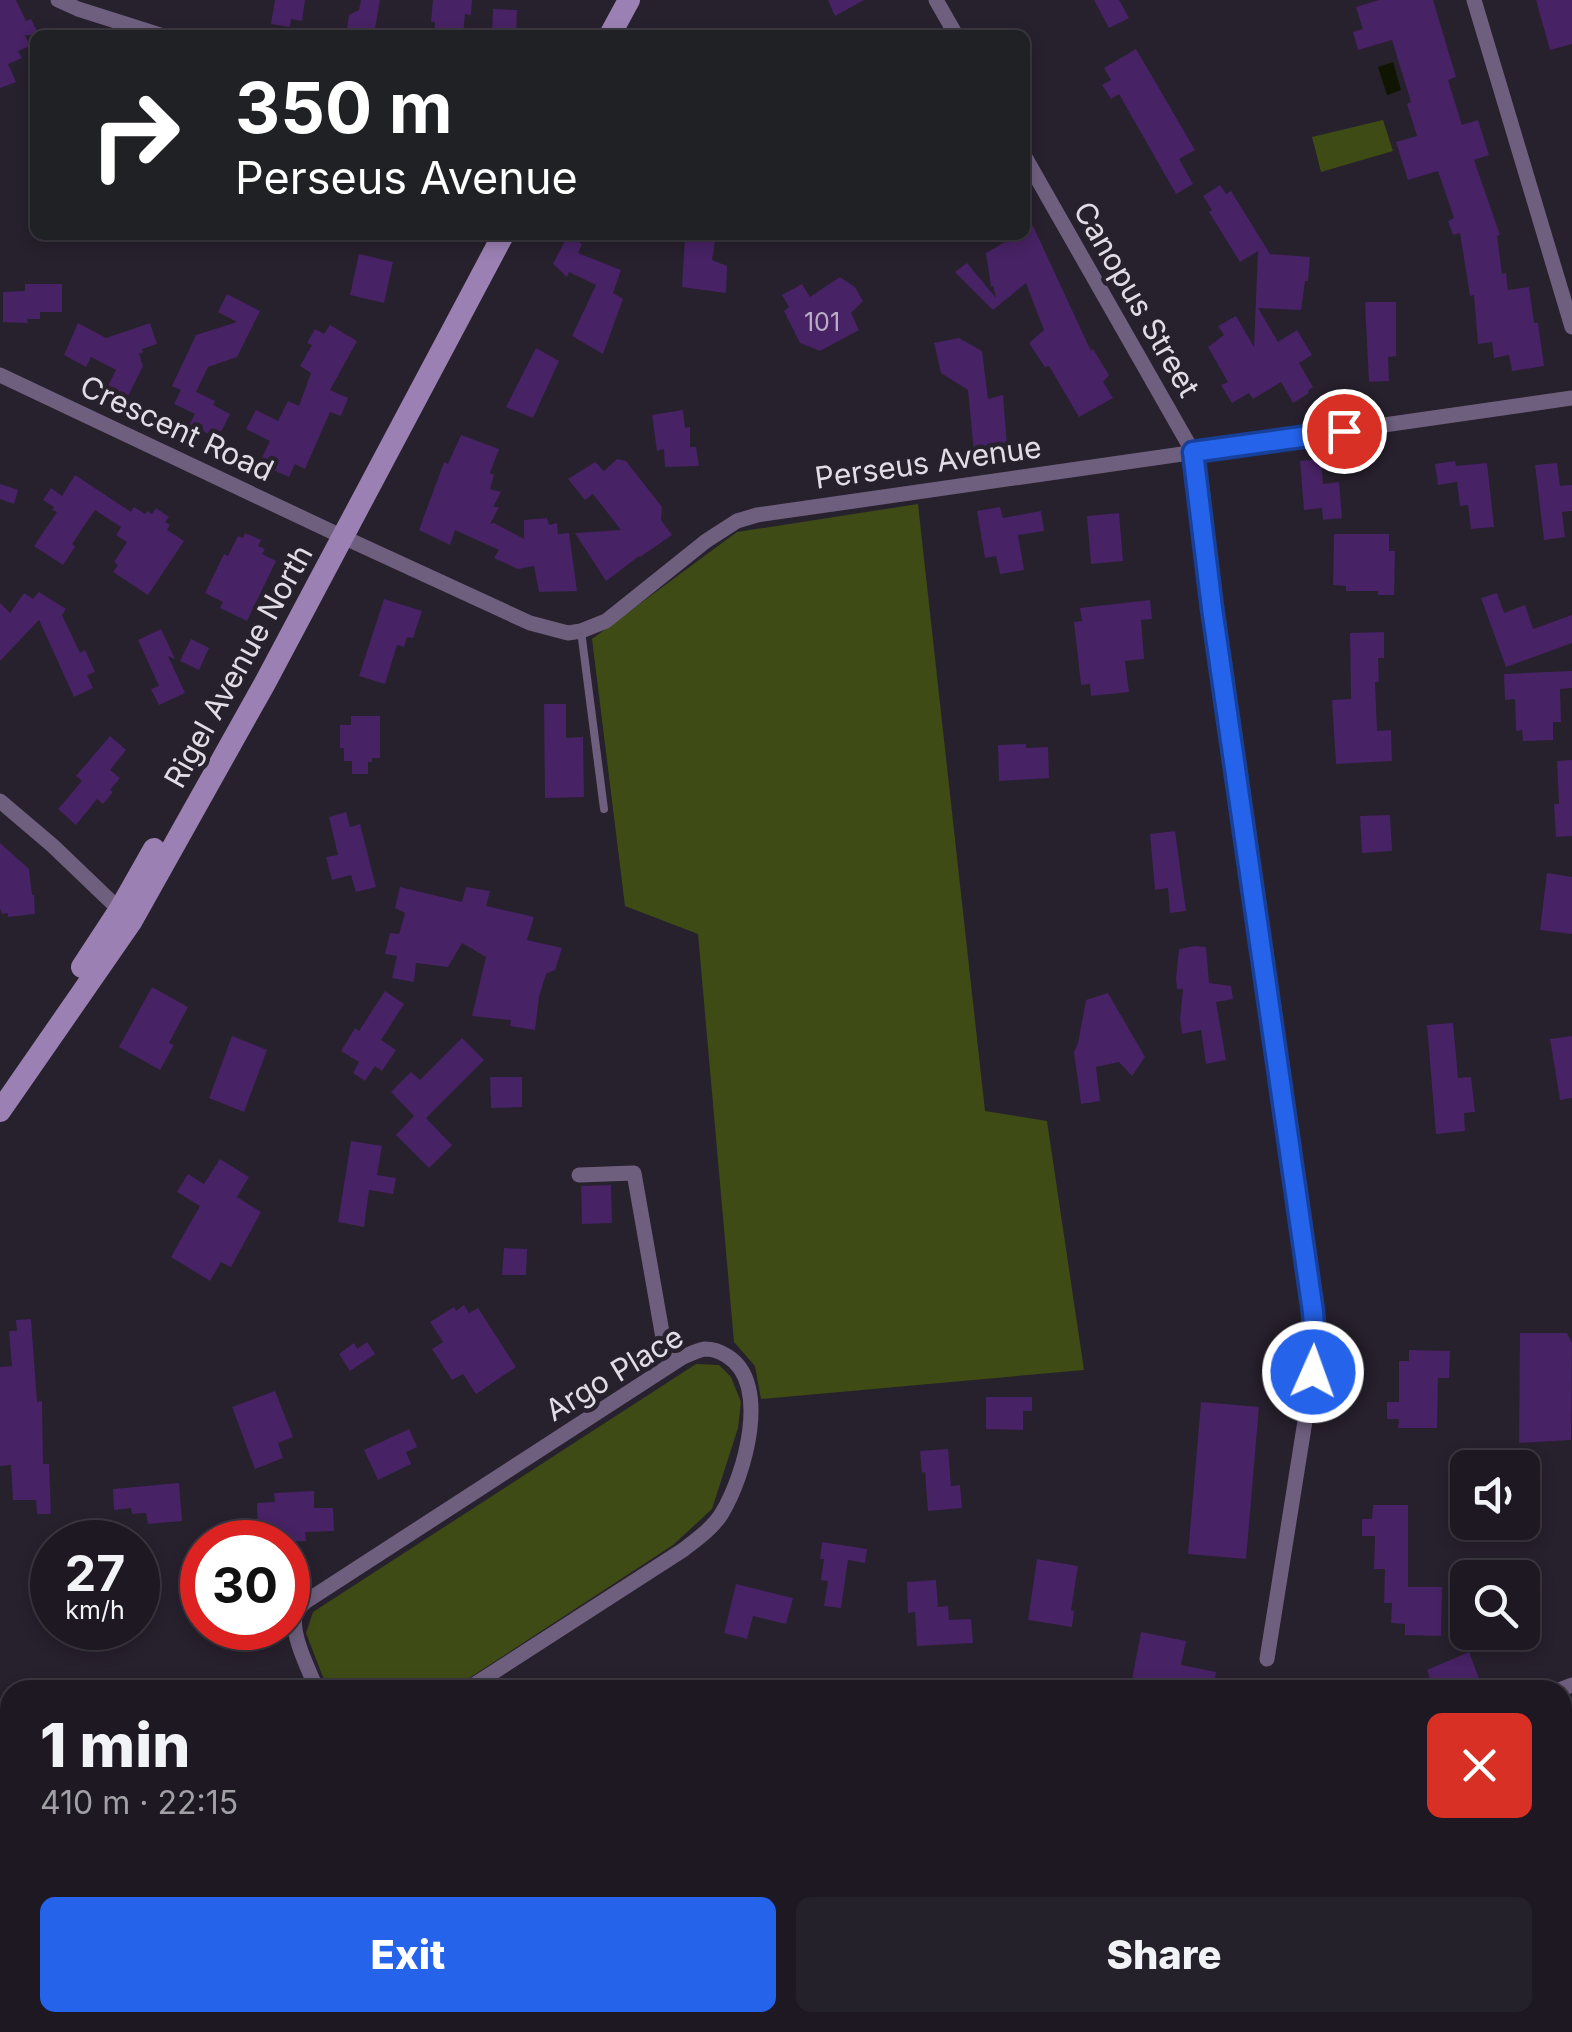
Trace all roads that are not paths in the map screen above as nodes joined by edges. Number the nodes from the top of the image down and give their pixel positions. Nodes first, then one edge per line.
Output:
1 (58, 0) edge
2 (615, 0) edge
3 (629, 0) edge
4 (936, 0) edge
5 (1474, 0) edge
6 (144, 30) edge
7 (599, 30) edge
8 (613, 30) edge
9 (953, 30) edge
10 (1030, 166) edge
11 (486, 240) edge
12 (500, 240) edge
13 (1572, 327) edge
14 (0, 375) edge
15 (1572, 398) edge
16 (1193, 452) junction
17 (336, 534) junction
18 (581, 631) junction
19 (0, 801) edge
20 (604, 809) dead end
21 (125, 916) junction
22 (0, 1090) edge
23 (0, 1111) edge
24 (580, 1175) dead end
25 (670, 1365) junction
26 (1268, 1658) dead end
27 (313, 1680) edge
28 (482, 1680) edge

1 - 6 street
2 - 7 main road
3 - 8 main road
4 - 9 street
5 - 13 street
10 - 16 street, Canopus Street
11 - 17 main road, Rigel Avenue North
12 - 17 main road, Rigel Avenue North
14 - 17 street, Crescent Road
15 - 16 street, Perseus Avenue
16 - 18 street, Perseus Avenue
16 - 26 street, Canopus Street
17 - 18 street
17 - 21 main road, Rigel Avenue North
18 - 20 lane
19 - 21 street
21 - 22 main road, Rigel Avenue North
21 - 23 main road, Rigel Avenue North
24 - 25 street
25 - 27 street, Argo Place
25 - 28 street, Argo Place

